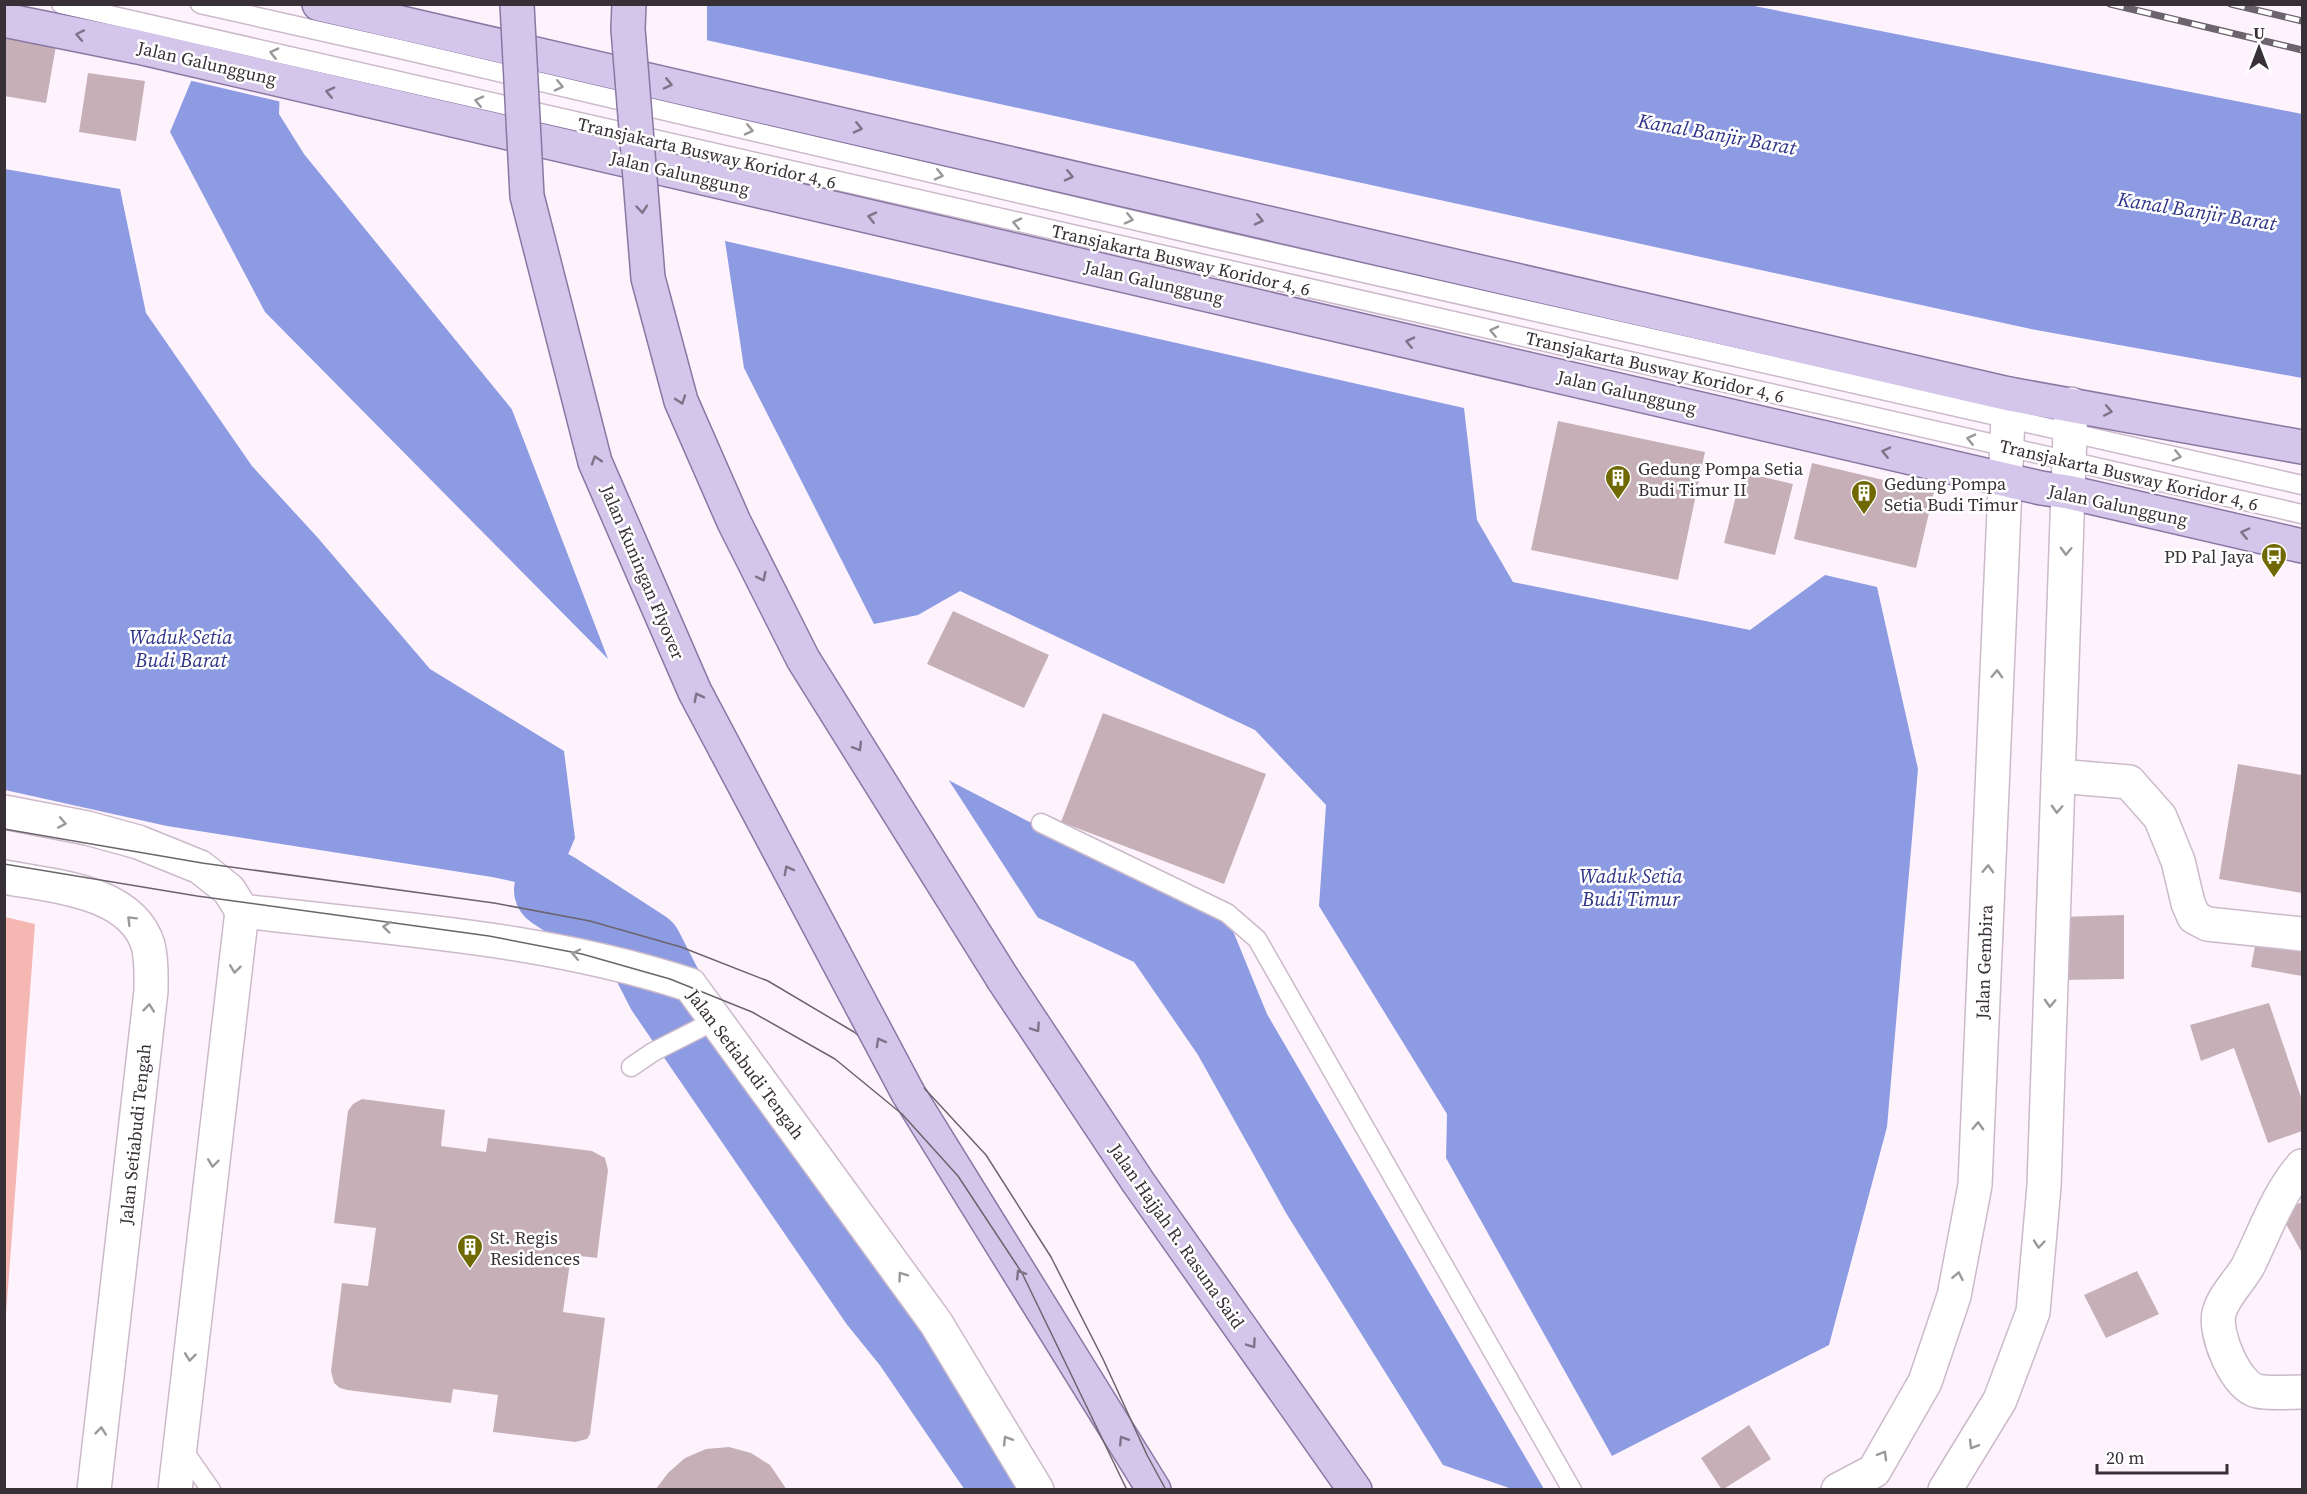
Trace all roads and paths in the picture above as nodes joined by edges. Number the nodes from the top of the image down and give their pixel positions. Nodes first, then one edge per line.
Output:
1 (61, 4) edge
2 (200, 4) edge
3 (320, 4) edge
4 (517, 4) edge
5 (629, 4) edge
6 (4, 20) edge
7 (141, 35) junction
8 (403, 36) junction
9 (390, 93) junction
10 (2007, 419) junction
11 (2038, 424) junction
12 (2070, 447) junction
13 (2302, 447) edge
14 (2005, 479) junction
15 (2302, 485) edge
16 (2302, 514) edge
17 (2302, 546) edge
18 (2058, 776) junction
19 (4, 812) edge
20 (1041, 823) dead end
21 (4, 877) edge
22 (242, 911) junction
23 (2302, 934) edge
24 (710, 1023) junction
25 (631, 1067) dead end
26 (2302, 1166) edge
27 (2302, 1392) edge
28 (180, 1446) junction
29 (94, 1490) edge
30 (175, 1490) edge
31 (211, 1490) edge
32 (1037, 1490) edge
33 (1154, 1490) edge
34 (1355, 1490) edge
35 (1572, 1490) edge
36 (1838, 1490) edge
37 (1946, 1490) edge

1 - 7 lane
2 - 8 lane
3 - 8 main road, Jalan Galunggung
33 -> 4 main road, Jalan Kuningan Flyover, bridge
5 -> 34 main road, Jalan Hajjah R. Rasuna Said, bridge
7 -> 6 main road, Jalan Galunggung
9 -> 7 main road, Jalan Galunggung
8 -> 10 main road, Jalan Galunggung
10 -> 9 lane, Transjakarta Busway Koridor 4, 6
14 -> 9 main road, Jalan Galunggung
10 - 11 lane, Transjakarta Busway Koridor 4, 6
10 - 12 main road, Jalan Galunggung
10 - 12 lane, Transjakarta Busway Koridor 4, 6
10 - 14 street, Jalan Gembira
11 - 12 lane, Transjakarta Busway Koridor 4, 6
11 - 12 lane
12 -> 13 main road, Jalan Galunggung
12 - 14 main road, Jalan Galunggung
12 -> 15 lane
12 - 16 lane, Transjakarta Busway Koridor 4, 6
17 -> 12 main road, Jalan Galunggung
12 -> 18 street
36 -> 14 street, Jalan Gembira
18 - 23 street
18 -> 37 street
19 -> 22 street
20 - 35 lane
29 -> 21 street, Jalan Setiabudi Tengah
24 -> 22 street, Jalan Setiabudi Tengah
22 -> 28 street
24 - 25 lane
32 -> 24 street, Jalan Setiabudi Tengah
26 - 27 street
28 - 30 street
28 - 31 lane

